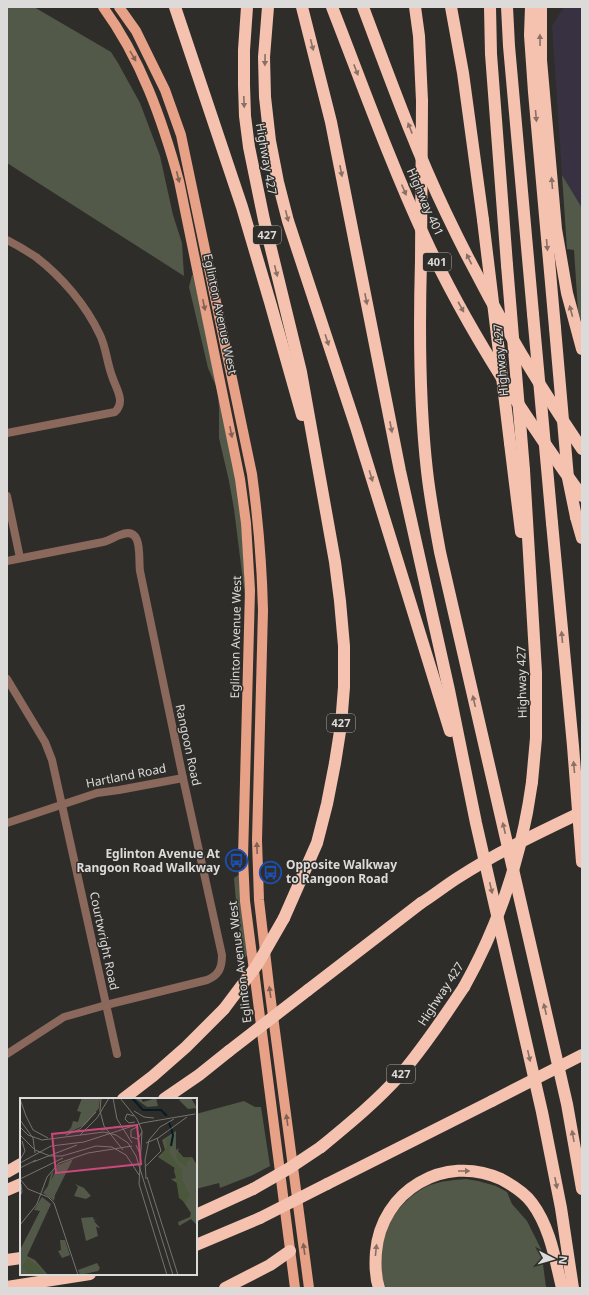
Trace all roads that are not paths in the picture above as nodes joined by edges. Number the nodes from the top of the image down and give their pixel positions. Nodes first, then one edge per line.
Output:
1 (103, 7) edge
2 (119, 7) edge
3 (175, 7) edge
4 (247, 7) edge
5 (268, 7) edge
6 (302, 7) edge
7 (332, 7) edge
8 (363, 7) edge
9 (415, 7) edge
10 (450, 7) edge
11 (490, 7) edge
12 (507, 7) edge
13 (531, 7) edge
14 (541, 7) edge
15 (7, 240) edge
16 (582, 349) edge
17 (7, 433) edge
18 (582, 449) edge
19 (316, 460) junction
20 (7, 496) edge
21 (582, 496) edge
22 (582, 538) edge
23 (20, 558) junction
24 (7, 561) edge
25 (532, 596) junction
26 (7, 679) edge
27 (183, 778) junction
28 (63, 805) junction
29 (582, 812) edge
30 (7, 823) edge
31 (476, 823) junction
32 (582, 862) edge
33 (106, 1005) junction
34 (8, 1052) edge
35 (117, 1054) dead end
36 (582, 1055) edge
37 (124, 1098) edge
38 (165, 1098) edge
39 (20, 1165) edge
40 (7, 1172) edge
41 (20, 1184) edge
42 (582, 1188) edge
43 (7, 1190) edge
44 (197, 1214) edge
45 (197, 1245) edge
46 (290, 1251) junction
47 (20, 1258) edge
48 (7, 1260) edge
49 (85, 1275) edge
50 (7, 1288) edge
51 (225, 1288) edge
52 (295, 1288) edge
53 (310, 1288) edge
54 (379, 1288) edge
55 (562, 1288) edge
56 (573, 1288) edge

1 -> 46 main road, Eglinton Avenue West
53 -> 2 main road, Eglinton Avenue West
3 - 19 highway
4 -> 19 highway, Highway 427 / 427
5 -> 31 highway
6 -> 31 highway
7 -> 21 highway, Highway 401 / 401
18 -> 8 highway, Highway 401 / 401
42 -> 9 highway, bridge
10 - 25 highway, bridge
11 - 25 highway, Highway 427 / 427, bridge
32 -> 12 highway, bridge
13 -> 22 highway, bridge
16 -> 14 highway
15 - 17 street
19 - 37 highway, Highway 427 / 427, bridge
20 - 23 street
23 - 24 street, Rangoon Road
23 - 27 street, Rangoon Road
25 - 44 highway, Highway 427 / 427, bridge
26 - 28 street, Courtwright Road
27 - 28 street, Hartland Road
27 - 33 street, Rangoon Road
28 - 30 street, Hartland Road
28 - 33 street, Courtwright Road
29 - 38 highway, bridge
31 -> 56 highway
33 - 34 street, Rangoon Road
33 - 35 street, Courtwright Road
36 - 45 highway, bridge
39 - 40 highway
41 - 43 highway
46 - 51 highway
46 - 52 main road, Eglinton Avenue West
47 - 48 highway
49 - 50 highway
54 -> 55 highway

